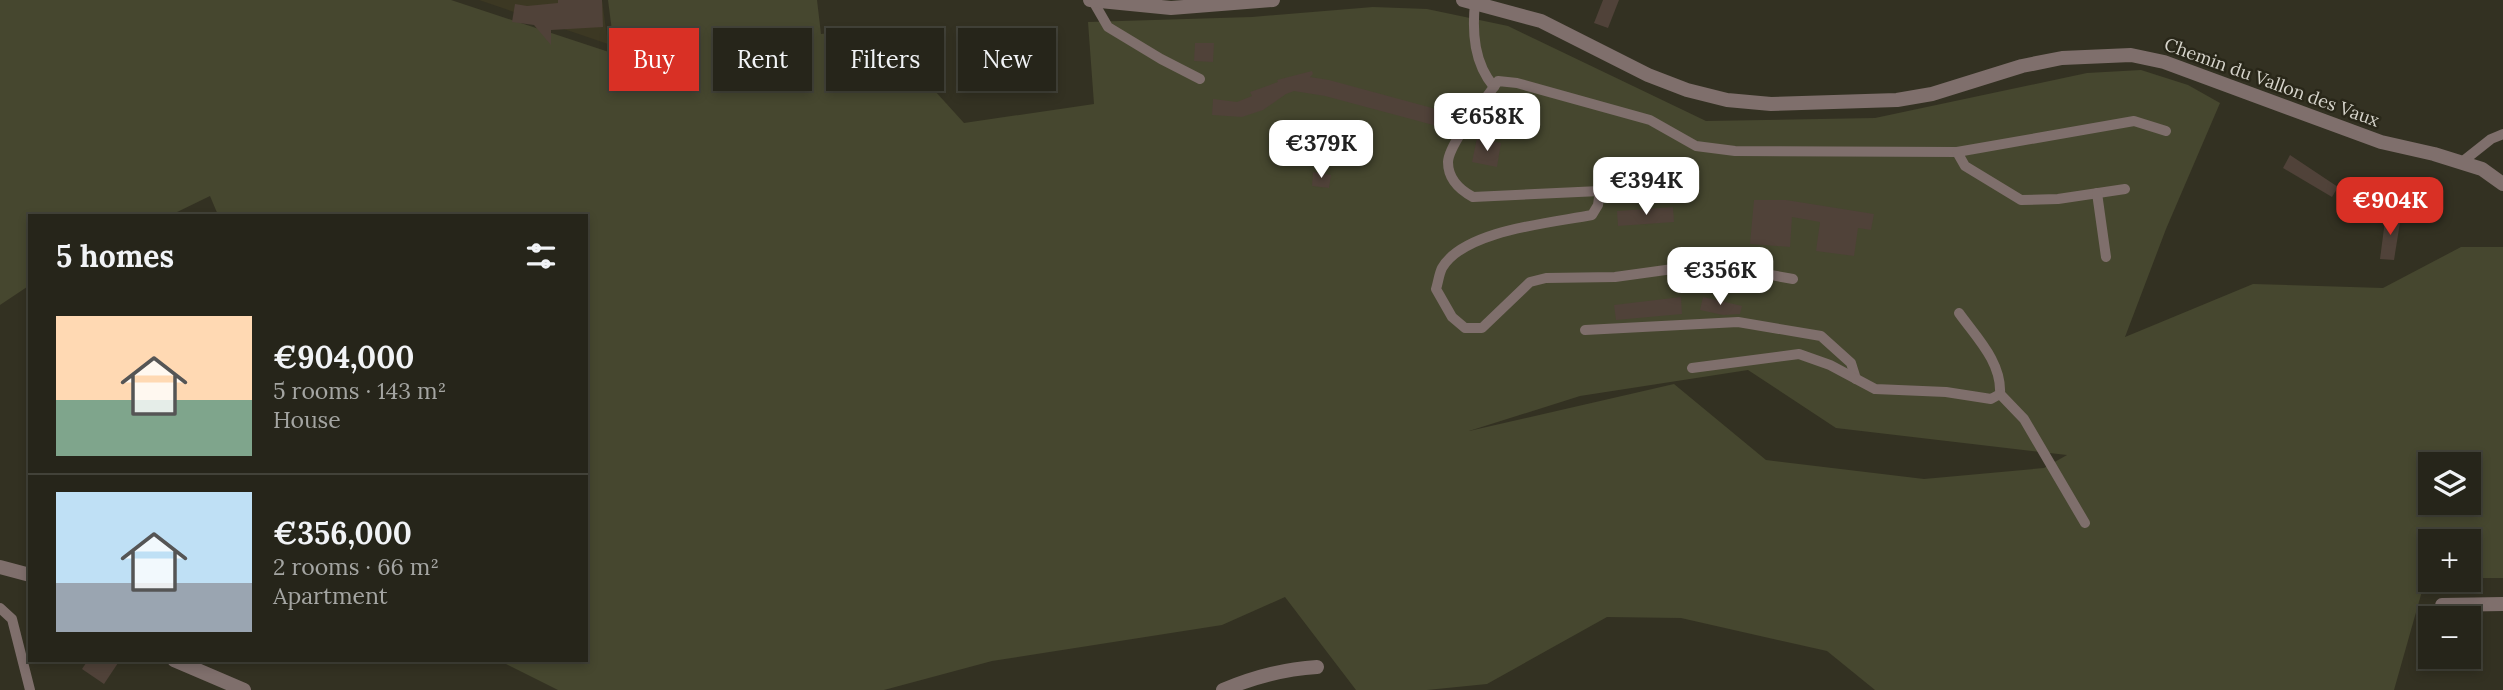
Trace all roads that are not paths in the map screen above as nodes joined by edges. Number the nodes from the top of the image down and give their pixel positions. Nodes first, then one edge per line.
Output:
1 (1091, 0) edge
2 (1273, 0) edge
3 (1469, 1) edge
4 (1200, 79) dead end
5 (1494, 87) junction
6 (2166, 131) dead end
7 (2503, 134) edge
8 (1957, 152) junction
9 (2462, 162) junction
10 (1678, 184) dead end
11 (2503, 184) edge
12 (2125, 189) dead end
13 (1600, 191) junction
14 (2098, 193) junction
15 (2106, 257) dead end
16 (1793, 279) dead end
17 (1959, 313) dead end
18 (1585, 330) dead end
19 (1692, 368) dead end
20 (1856, 379) junction
21 (2000, 394) junction
22 (2085, 523) dead end
23 (0, 567) edge
24 (28, 574) edge
25 (2503, 604) edge
26 (2441, 605) dead end
27 (0, 608) edge
28 (179, 662) edge
29 (1317, 667) dead end
30 (30, 690) edge
31 (244, 690) edge
32 (1223, 690) edge

1 - 2 street
1 - 4 lane
3 - 5 lane
3 - 9 street, Chemin du Vallon des Vaux
5 - 8 lane
5 - 13 lane
6 - 8 lane
7 - 9 lane
8 - 14 lane
9 - 11 street, Chemin du Vallon des Vaux
10 - 13 lane
12 - 14 lane
13 - 16 lane
14 - 15 lane
17 - 21 lane
18 - 20 lane
19 - 20 lane
20 - 21 lane
21 - 22 lane
23 - 24 street
25 - 26 street
27 - 30 lane
28 - 31 street
29 - 32 street

